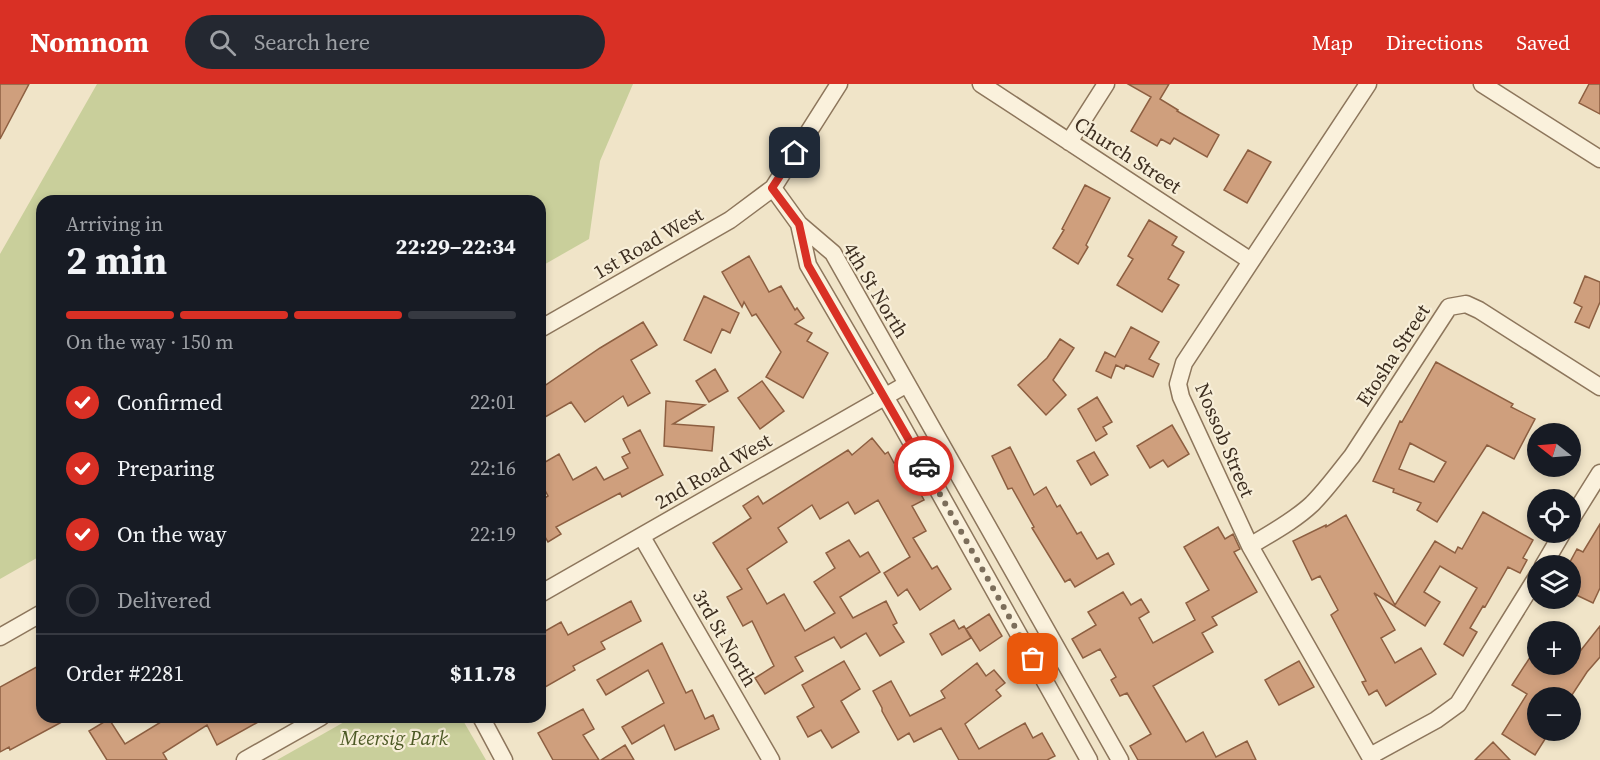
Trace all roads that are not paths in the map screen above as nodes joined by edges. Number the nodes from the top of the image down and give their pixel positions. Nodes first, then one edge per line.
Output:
1 (839, 84) edge
2 (981, 84) edge
3 (1106, 84) edge
4 (1368, 84) edge
5 (1482, 84) edge
6 (1069, 142) junction
7 (1600, 159) edge
8 (772, 188) junction
9 (799, 224) junction
10 (1251, 261) junction
11 (546, 326) edge
12 (907, 384) junction
13 (1600, 387) edge
14 (884, 396) junction
15 (1600, 473) edge
16 (1581, 503) edge
17 (642, 537) junction
18 (1250, 546) junction
19 (546, 591) edge
20 (1527, 593) edge
21 (36, 616) edge
22 (0, 637) edge
23 (310, 723) edge
24 (484, 723) edge
25 (1118, 756) edge
26 (1371, 758) edge
27 (245, 760) edge
28 (504, 760) edge
29 (771, 760) edge
30 (1089, 760) edge
31 (1099, 760) edge

1 - 8 street, 1st Road West
2 - 6 street, Church Street
3 - 6 street
4 - 10 street, Nossob Street
5 - 7 street
6 - 10 street, Church Street
8 - 9 street
8 - 11 street, 1st Road West
9 - 12 street, 4th St North
9 - 14 street
10 - 18 street, Nossob Street
12 - 14 street, 2nd Road West
12 - 25 street, 4th St North
13 - 18 street, Etosha Street
14 - 17 street, 2nd Road West
14 - 30 street
15 - 16 street
17 - 19 street, 2nd Road West
17 - 29 street, 3rd St North
18 - 26 street, Nossob Street
20 - 26 street
21 - 22 street
23 - 27 street
24 - 28 street
25 - 31 street

